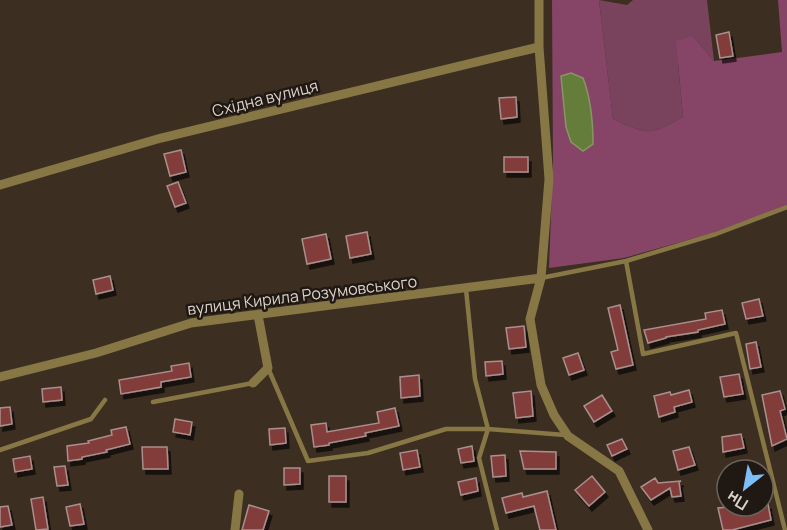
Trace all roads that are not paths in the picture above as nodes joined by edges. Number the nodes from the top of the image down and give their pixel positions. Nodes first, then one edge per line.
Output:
1 (539, 0) edge
2 (539, 47) junction
3 (0, 185) edge
4 (787, 207) edge
5 (626, 261) junction
6 (541, 278) junction
7 (466, 289) junction
8 (258, 315) junction
9 (268, 368) junction
10 (0, 378) edge
11 (253, 383) joint
12 (105, 400) dead end
13 (153, 402) dead end
14 (488, 429) junction
15 (568, 436) junction
16 (0, 450) edge
17 (239, 494) dead end
18 (235, 530) edge
19 (497, 530) edge
20 (648, 530) edge
21 (785, 530) edge

1 - 2 street
2 - 3 street, Східна вулиця
2 - 6 street
4 - 5 lane
5 - 6 lane
5 - 21 lane
6 - 7 street, вулиця Кирила Розумовського
6 - 15 street
7 - 8 street, вулиця Кирила Розумовського
7 - 14 lane
8 - 9 street
8 - 10 street, вулиця Кирила Розумовського
9 - 11 street
9 - 14 lane
11 - 13 lane
12 - 16 lane
14 - 15 lane
14 - 19 lane
15 - 20 street
17 - 18 street

